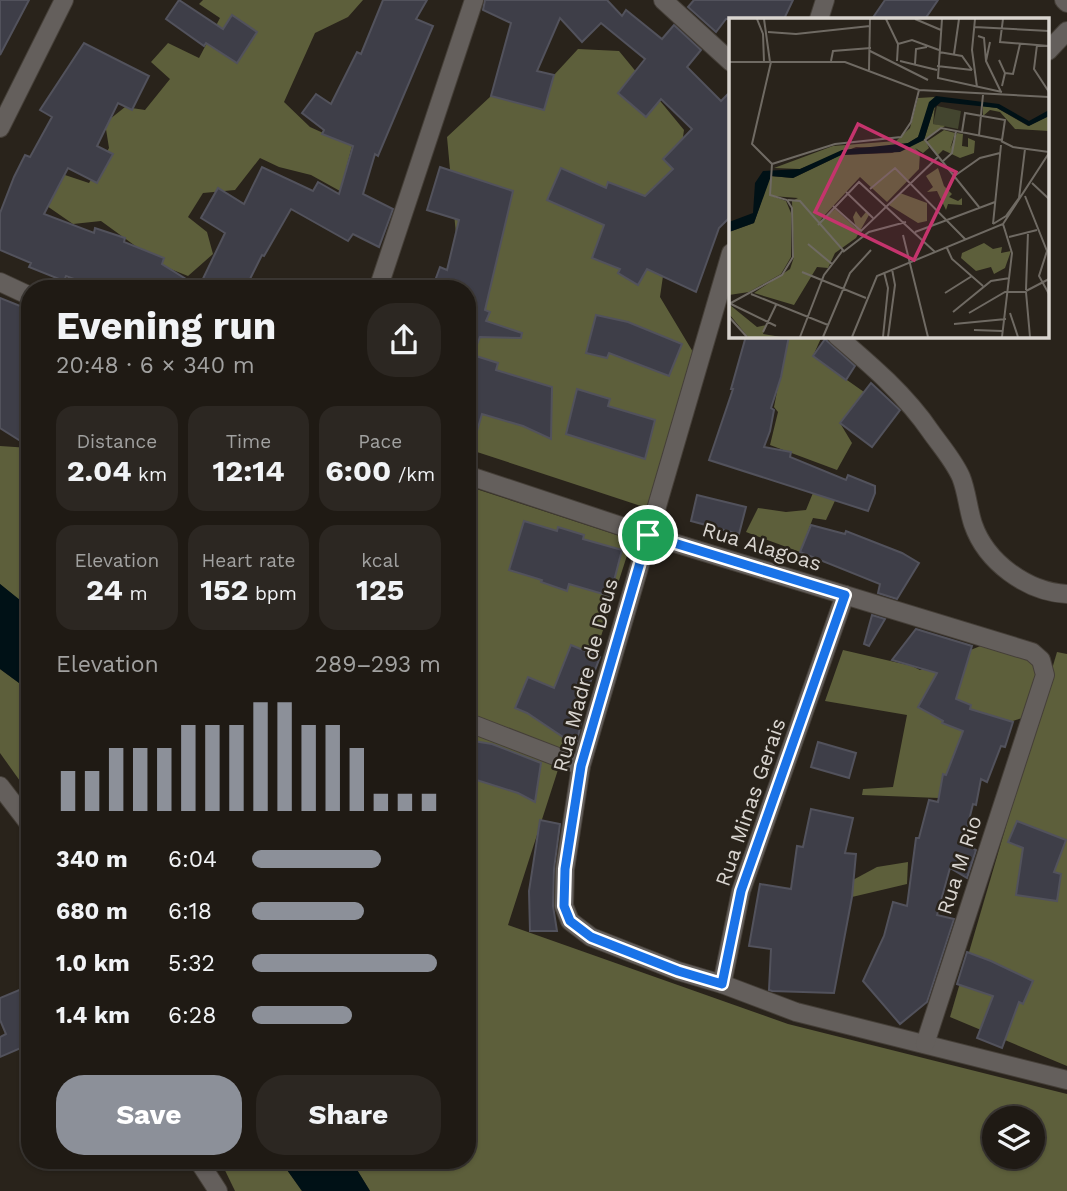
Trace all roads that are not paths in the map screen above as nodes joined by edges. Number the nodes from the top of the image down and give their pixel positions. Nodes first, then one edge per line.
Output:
1 (474, 0) edge
2 (663, 0) edge
3 (825, 0) edge
4 (57, 2) edge
5 (819, 18) edge
6 (1067, 31) edge
7 (1050, 49) edge
8 (729, 60) edge
9 (0, 128) edge
10 (729, 260) edge
11 (381, 280) edge
12 (0, 282) edge
13 (21, 292) edge
14 (839, 338) edge
15 (476, 478) edge
16 (648, 535) junction
17 (1067, 594) edge
18 (845, 595) junction
19 (1037, 701) joint
20 (476, 725) edge
21 (581, 766) junction
22 (0, 786) edge
23 (21, 813) edge
24 (722, 984) junction
25 (925, 1044) junction
26 (1067, 1080) edge
27 (204, 1169) edge
28 (218, 1191) edge

1 - 11 street
2 - 8 street
3 - 5 street
4 - 9 street
6 - 7 street
10 - 16 street, Rua Madre de Deus
12 - 13 street
14 - 17 street
15 - 16 street, Rua Alagoas
16 - 18 street, Rua Alagoas
16 - 21 street, Rua Madre de Deus
18 - 19 street, Rua Alagoas
18 - 24 street, Rua Minas Gerais
19 - 25 street, Rua M Rio
20 - 21 street
21 - 24 street, Rua Madre de Deus
22 - 23 street
24 - 25 street
25 - 26 street
27 - 28 street

